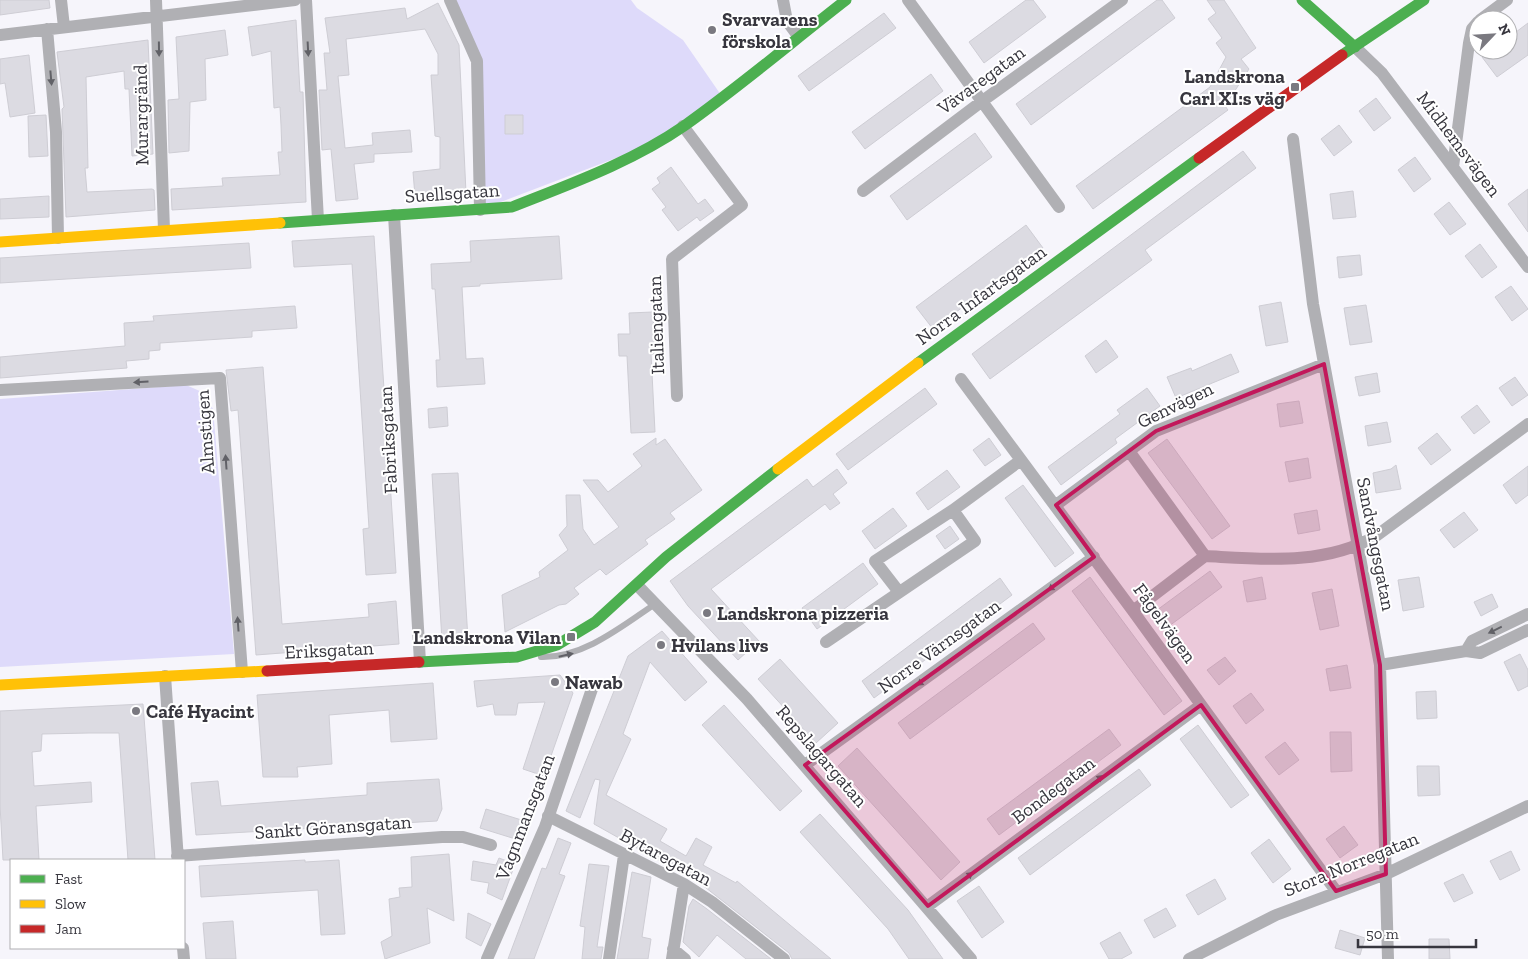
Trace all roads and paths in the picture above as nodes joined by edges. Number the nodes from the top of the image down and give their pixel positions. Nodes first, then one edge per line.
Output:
1 (61, 0) edge
2 (156, 0) edge
3 (295, 0) edge
4 (306, 0) edge
5 (450, 0) edge
6 (783, 0) edge
7 (846, 0) edge
8 (908, 0) edge
9 (1122, 0) edge
10 (1302, 0) edge
11 (1424, 0) edge
12 (1506, 0) edge
13 (1493, 10) edge
14 (158, 17) junction
15 (64, 27) junction
16 (47, 29) junction
17 (0, 35) edge
18 (798, 36) junction
19 (1355, 47) junction
20 (1468, 51) edge
21 (981, 102) junction
22 (683, 126) junction
23 (1293, 139) dead end
24 (1453, 167) junction
25 (863, 191) dead end
26 (1059, 206) dead end
27 (480, 210) junction
28 (394, 215) junction
29 (318, 220) junction
30 (164, 230) junction
31 (58, 238) junction
32 (0, 242) edge
33 (1528, 267) edge
34 (1324, 364) junction
35 (961, 379) dead end
36 (0, 390) edge
37 (677, 396) dead end
38 (1528, 424) edge
39 (1129, 451) junction
40 (1022, 460) junction
41 (1056, 505) junction
42 (953, 510) junction
43 (1357, 547) junction
44 (1205, 556) junction
45 (1094, 557) junction
46 (637, 585) junction
47 (899, 592) junction
48 (655, 604) junction
49 (1134, 611) junction
50 (1528, 614) edge
51 (1528, 630) edge
52 (826, 642) dead end
53 (1466, 651) junction
54 (517, 657) junction
55 (420, 662) junction
56 (1380, 665) junction
57 (242, 672) junction
58 (165, 676) junction
59 (0, 686) edge
60 (593, 686) dead end
61 (1201, 705) junction
62 (805, 765) junction
63 (1528, 806) edge
64 (548, 816) junction
65 (491, 845) dead end
66 (624, 855) junction
67 (178, 858) edge
68 (1386, 874) junction
69 (684, 884) junction
70 (1336, 891) junction
71 (928, 906) junction
72 (673, 954) edge
73 (487, 959) edge
74 (609, 959) edge
75 (686, 959) edge
76 (784, 959) edge
77 (971, 959) edge
78 (1189, 959) edge
79 (1388, 959) edge

1 - 15 street
2 - 14 street, Murargränd
3 - 14 street
4 -> 29 street
5 - 27 street
6 - 18 street
7 - 18 street, Suellsgatan
8 - 21 street
9 - 21 street, Vävaregatan
10 - 19 street
11 - 19 street, Norra Infartsgatan
12 - 13 street
14 - 15 street
14 -> 30 street, Murargränd
15 - 16 street
16 - 17 street
16 -> 31 street
18 - 22 street, Suellsgatan
19 - 24 street, Midhemsvägen
19 - 46 street, Norra Infartsgatan
20 - 24 street
21 - 25 street, Vävaregatan
21 - 26 street
22 - 27 street, Suellsgatan
22 - 37 street, Italiengatan
23 - 34 street, Sandvångsgatan
24 - 33 street, Midhemsvägen
27 - 28 street, Suellsgatan
28 - 29 street, Suellsgatan
28 - 55 street, Fabriksgatan
29 - 30 street, Suellsgatan
30 - 31 street, Suellsgatan
31 - 32 street, Suellsgatan
34 - 39 street, Genvägen
34 - 43 street, Sandvångsgatan
35 - 40 street, Fågelvägen
57 -> 36 street, Almstigen
38 - 43 street
39 - 41 street, Genvägen
39 - 44 street
40 - 41 street, Fågelvägen
40 - 42 street
41 - 45 street, Fågelvägen
42 - 47 street
42 - 47 street
43 - 44 street
43 - 56 street, Sandvångsgatan
44 - 49 street
45 - 49 street, Fågelvägen
45 -> 62 street, Norre Värnsgatan
46 - 48 street, Repslagargatan
46 - 54 street, Eriksgatan
47 - 52 street
54 -> 48 lane
48 - 62 street, Repslagargatan
49 - 61 street, Fågelvägen
50 -> 53 street
51 - 53 street
53 - 56 street
54 - 55 street, Eriksgatan
55 - 57 street, Eriksgatan
56 - 68 street, Sandvångsgatan
57 - 58 street, Eriksgatan
58 - 59 street, Eriksgatan
58 - 67 street
60 - 64 street, Vagnmansgatan
61 - 70 street, Fågelvägen
71 -> 61 street, Bondegatan
62 - 71 street, Repslagargatan
63 - 68 street, Stora Norregatan
64 - 66 street, Bytaregatan
64 - 73 street, Vagnmansgatan
65 - 67 street, Sankt Göransgatan
66 - 69 street, Bytaregatan
66 - 74 street
68 - 70 street, Stora Norregatan
68 - 79 street, Sandvångsgatan
69 - 72 street
69 - 76 street, Bytaregatan
70 - 78 street, Stora Norregatan
71 - 77 street, Repslagargatan
72 - 75 street

